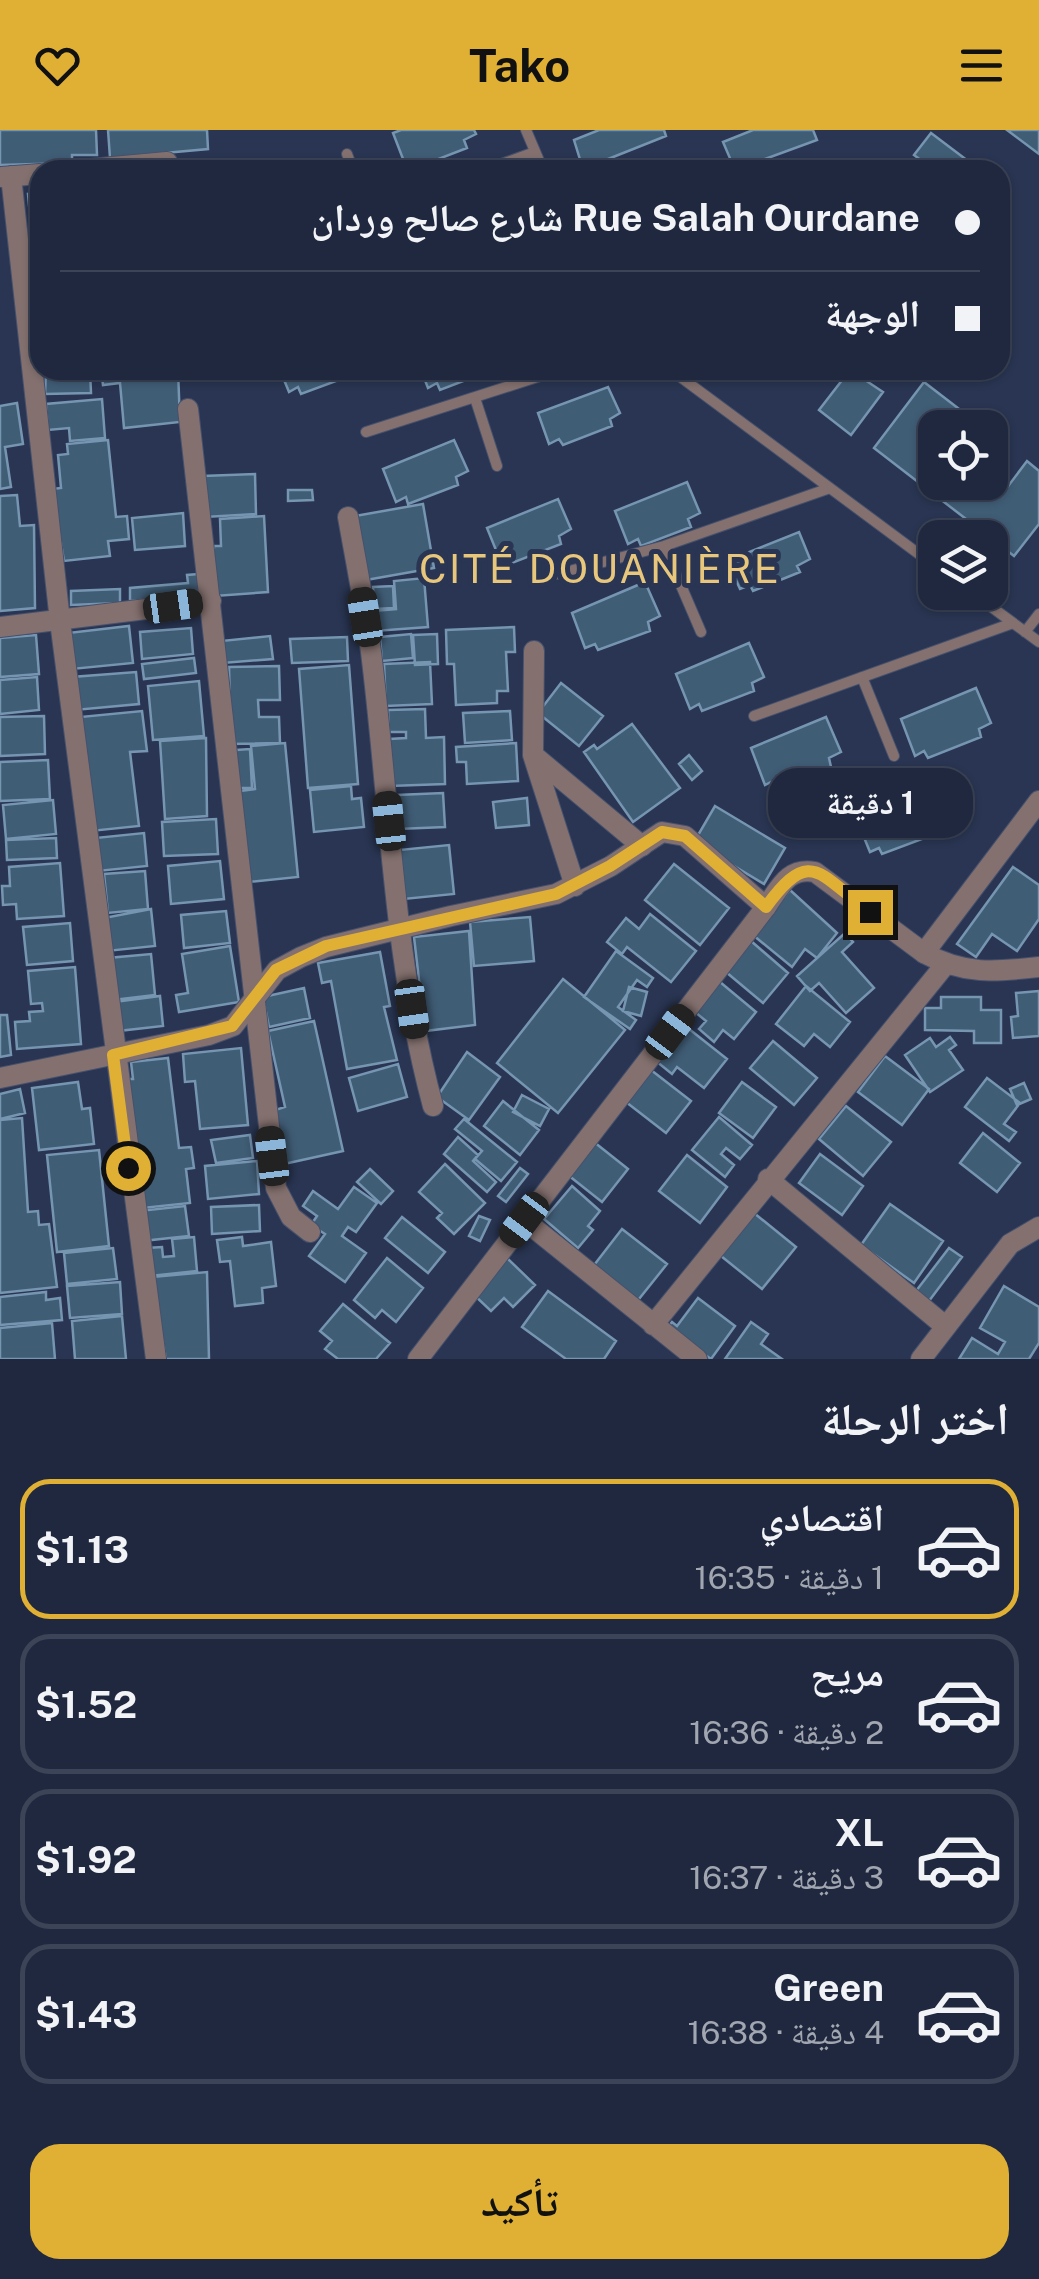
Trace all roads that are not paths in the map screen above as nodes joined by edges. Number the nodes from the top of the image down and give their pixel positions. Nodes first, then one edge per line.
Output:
1 (526, 130) edge
2 (535, 152) junction
3 (347, 154) dead end
4 (349, 160) edge
5 (513, 160) edge
6 (539, 160) edge
7 (6, 177) edge
8 (30, 374) edge
9 (31, 380) edge
10 (529, 380) edge
11 (684, 380) edge
12 (475, 398) junction
13 (188, 409) dead end
14 (366, 432) dead end
15 (497, 466) dead end
16 (830, 488) junction
17 (348, 516) dead end
18 (664, 546) junction
19 (918, 553) edge
20 (558, 574) dead end
21 (210, 601) junction
22 (995, 610) edge
23 (1039, 614) edge
24 (60, 621) junction
25 (1013, 623) junction
26 (0, 626) edge
27 (701, 632) dead end
28 (1025, 632) junction
29 (1039, 642) edge
30 (534, 651) dead end
31 (862, 677) junction
32 (754, 716) dead end
33 (533, 754) junction
34 (894, 756) dead end
35 (1039, 801) edge
36 (642, 846) junction
37 (575, 886) junction
38 (766, 907) junction
39 (400, 931) junction
40 (924, 953) junction
41 (946, 965) junction
42 (1039, 967) edge
43 (256, 994) junction
44 (113, 1055) junction
45 (0, 1078) edge
46 (433, 1106) dead end
47 (768, 1180) junction
48 (524, 1220) junction
49 (1039, 1227) edge
50 (310, 1232) dead end
51 (653, 1325) junction
52 (945, 1326) junction
53 (423, 1357) edge
54 (156, 1359) edge
55 (697, 1359) edge
56 (921, 1359) edge

1 - 2 lane
2 - 5 lane
2 - 6 lane
3 - 4 lane
7 - 8 street
9 - 24 street
10 - 12 lane
11 - 16 lane
12 - 14 lane
12 - 15 lane
13 - 21 street
16 - 18 lane
16 - 19 lane
17 - 39 street
18 - 20 lane
18 - 27 lane
21 - 24 street
21 - 43 street
22 - 25 lane
23 - 28 lane
24 - 26 street
24 - 44 street
25 - 28 lane
25 - 31 lane
28 - 29 lane
30 - 33 street
31 - 32 lane
31 - 34 lane
33 - 36 street
33 - 37 street
35 - 40 street
36 - 37 street
36 - 38 street
37 - 39 street
38 - 40 street
38 - 48 street
39 - 43 street
39 - 46 street
40 - 41 street
41 - 42 street
41 - 47 street
43 - 44 street
43 - 50 street
44 - 45 street
44 - 54 street
47 - 51 street
47 - 52 street
48 - 51 street
48 - 53 street
49 - 52 street
51 - 55 street
52 - 56 street

